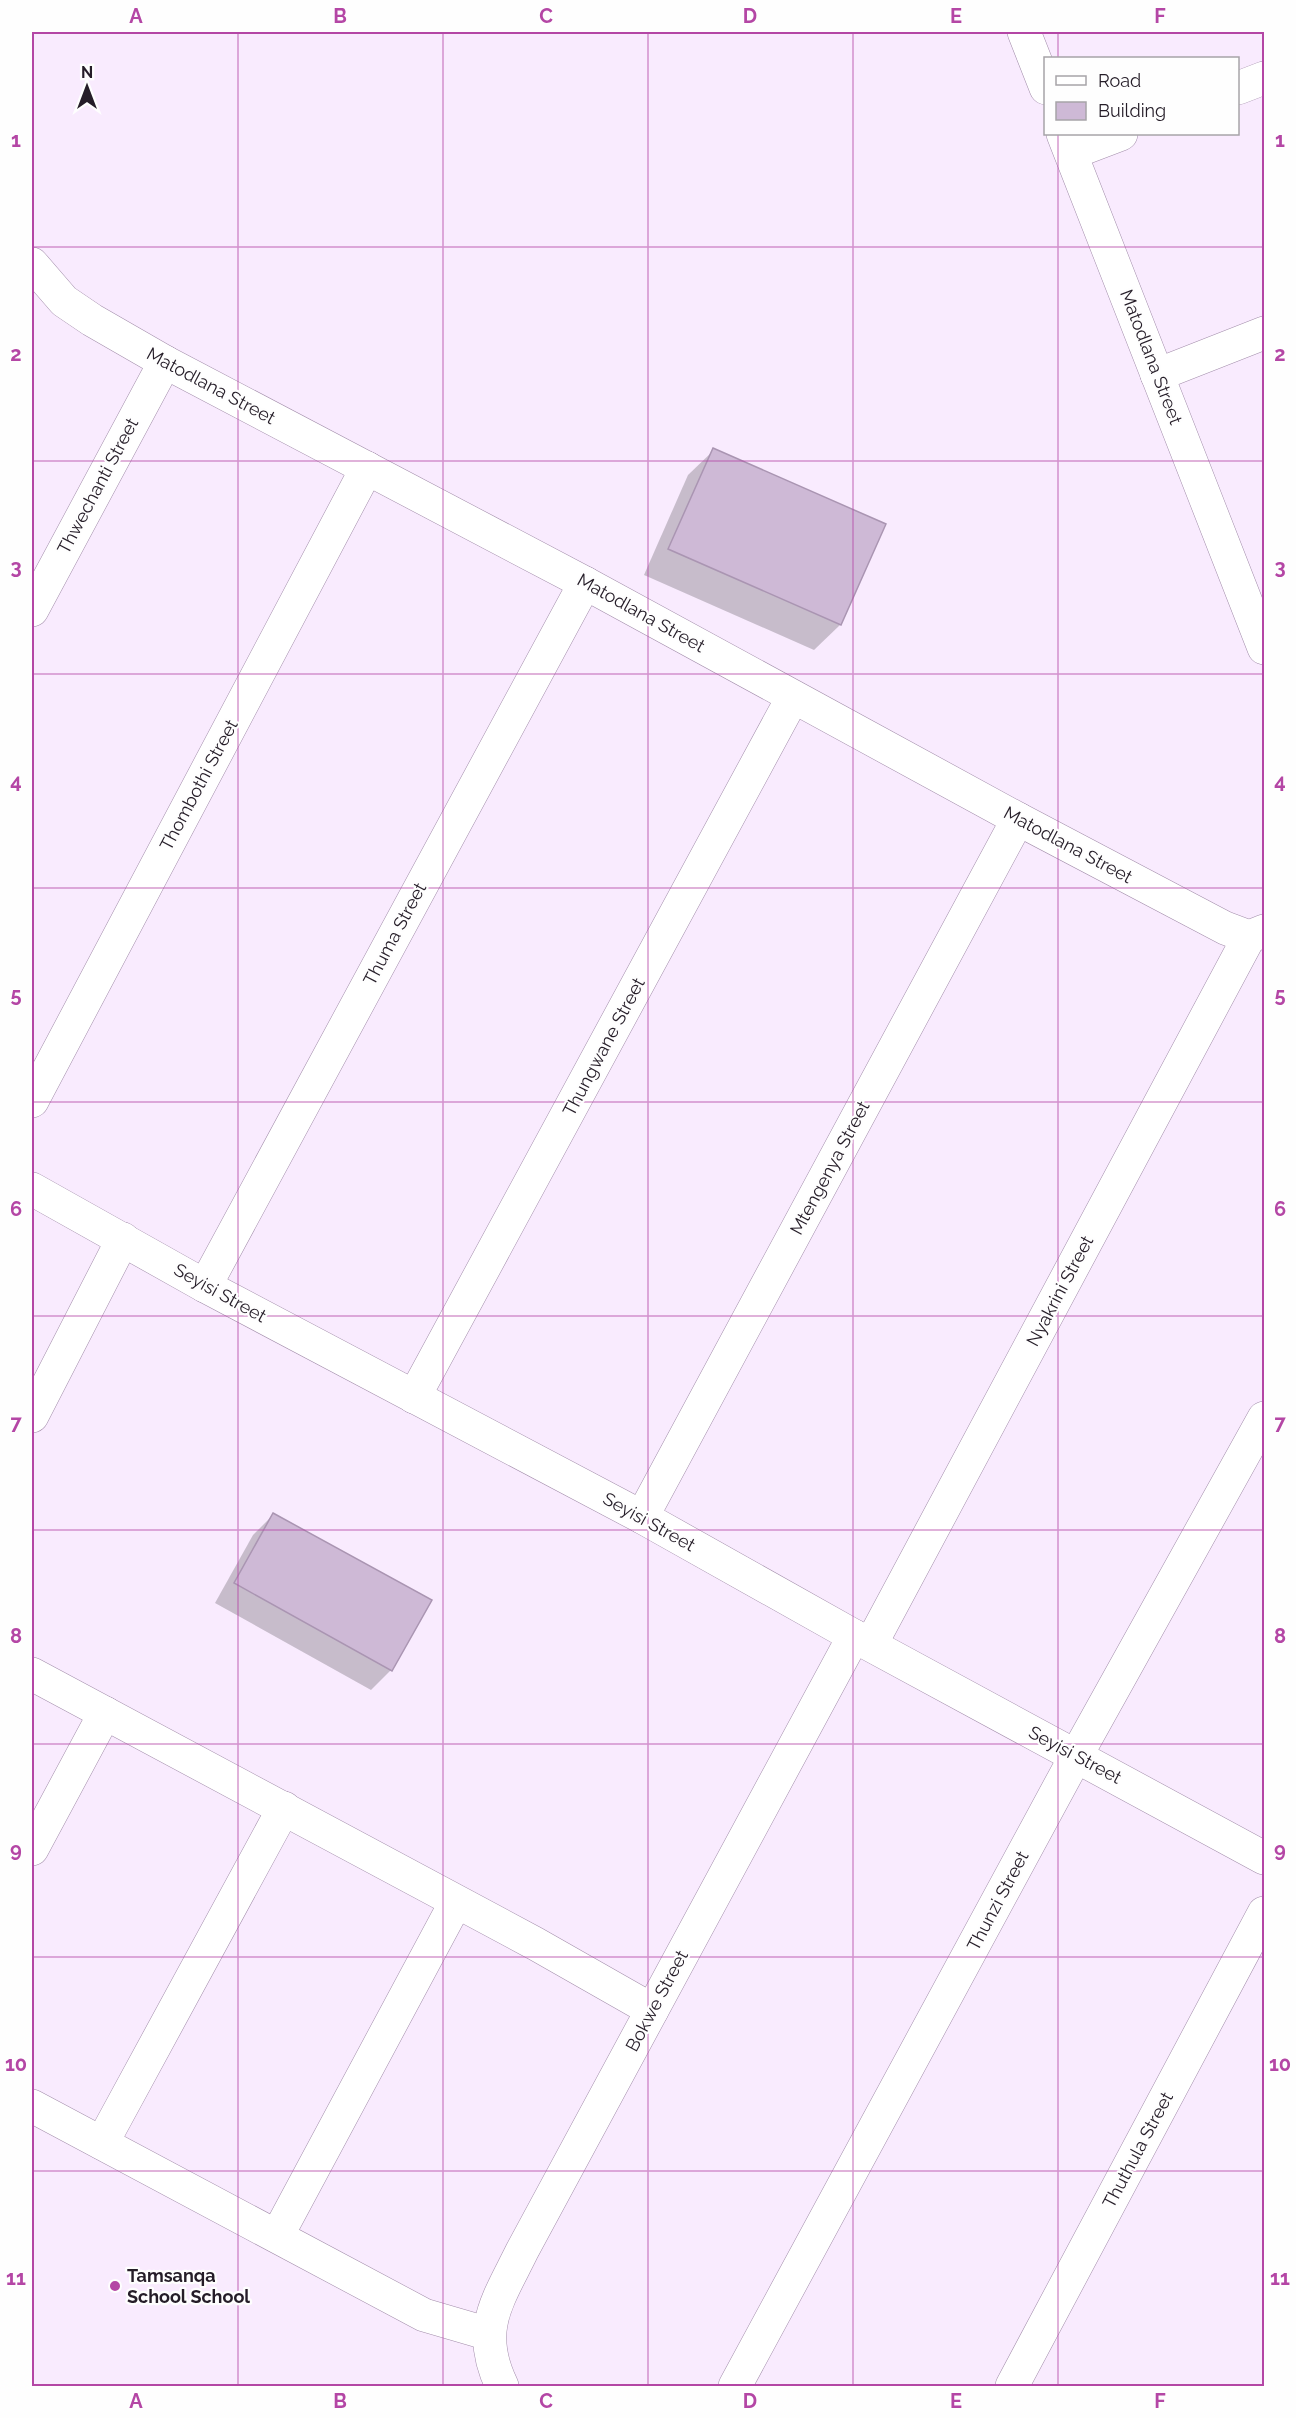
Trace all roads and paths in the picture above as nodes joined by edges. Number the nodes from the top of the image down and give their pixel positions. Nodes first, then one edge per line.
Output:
1 (1024, 32) edge
2 (1264, 78) edge
3 (1044, 83) edge
4 (1239, 88) edge
5 (1114, 135) edge
6 (1067, 143) edge
7 (36, 278) edge
8 (1264, 333) edge
9 (165, 362) junction
10 (1157, 375) junction
11 (367, 468) junction
12 (585, 583) junction
13 (1258, 609) edge
14 (32, 610) edge
15 (1264, 648) edge
16 (793, 697) junction
17 (1018, 819) junction
18 (1257, 934) edge
19 (32, 1101) edge
20 (32, 1189) edge
21 (123, 1239) junction
22 (205, 1286) junction
23 (414, 1397) junction
24 (32, 1416) edge
25 (1264, 1418) edge
26 (642, 1517) junction
27 (863, 1640) junction
28 (32, 1674) edge
29 (105, 1713) junction
30 (1076, 1756) junction
31 (284, 1808) junction
32 (32, 1849) edge
33 (1264, 1858) edge
34 (456, 1902) junction
35 (1264, 1913) edge
36 (652, 2010) junction
37 (32, 2106) edge
38 (102, 2143) junction
39 (277, 2236) junction
40 (489, 2334) junction
41 (499, 2381) edge
42 (735, 2386) edge
43 (1012, 2386) edge

1 - 3 street
2 - 4 street
5 - 6 street
6 - 10 street, Matodlana Street
7 - 9 street, Matodlana Street
8 - 10 street
9 - 11 street, Matodlana Street
9 - 14 street, Thwechanti Street
10 - 13 street, Matodlana Street
11 - 12 street, Matodlana Street
11 - 19 street, Thombothi Street
12 - 16 street, Matodlana Street
12 - 22 street, Thuma Street
13 - 15 street, Matodlana Street
16 - 17 street, Matodlana Street
16 - 23 street, Thungwane Street
17 - 18 street, Matodlana Street
17 - 26 street, Mtengenya Street
18 - 27 street, Nyakrini Street
20 - 21 street, Seyisi Street
21 - 22 street, Seyisi Street
21 - 24 street
22 - 23 street, Seyisi Street
23 - 26 street, Seyisi Street
25 - 30 street, Thunzi Street
26 - 27 street, Seyisi Street
27 - 30 street, Seyisi Street
27 - 36 street, Bokwe Street
28 - 29 street
29 - 31 street
29 - 32 street
30 - 33 street, Seyisi Street
30 - 42 street, Thunzi Street
31 - 34 street
31 - 38 street
34 - 36 street
34 - 39 street
35 - 43 street, Thuthula Street
36 - 40 street, Bokwe Street
37 - 38 street
38 - 39 street
39 - 40 street
40 - 41 street, Bokwe Street

